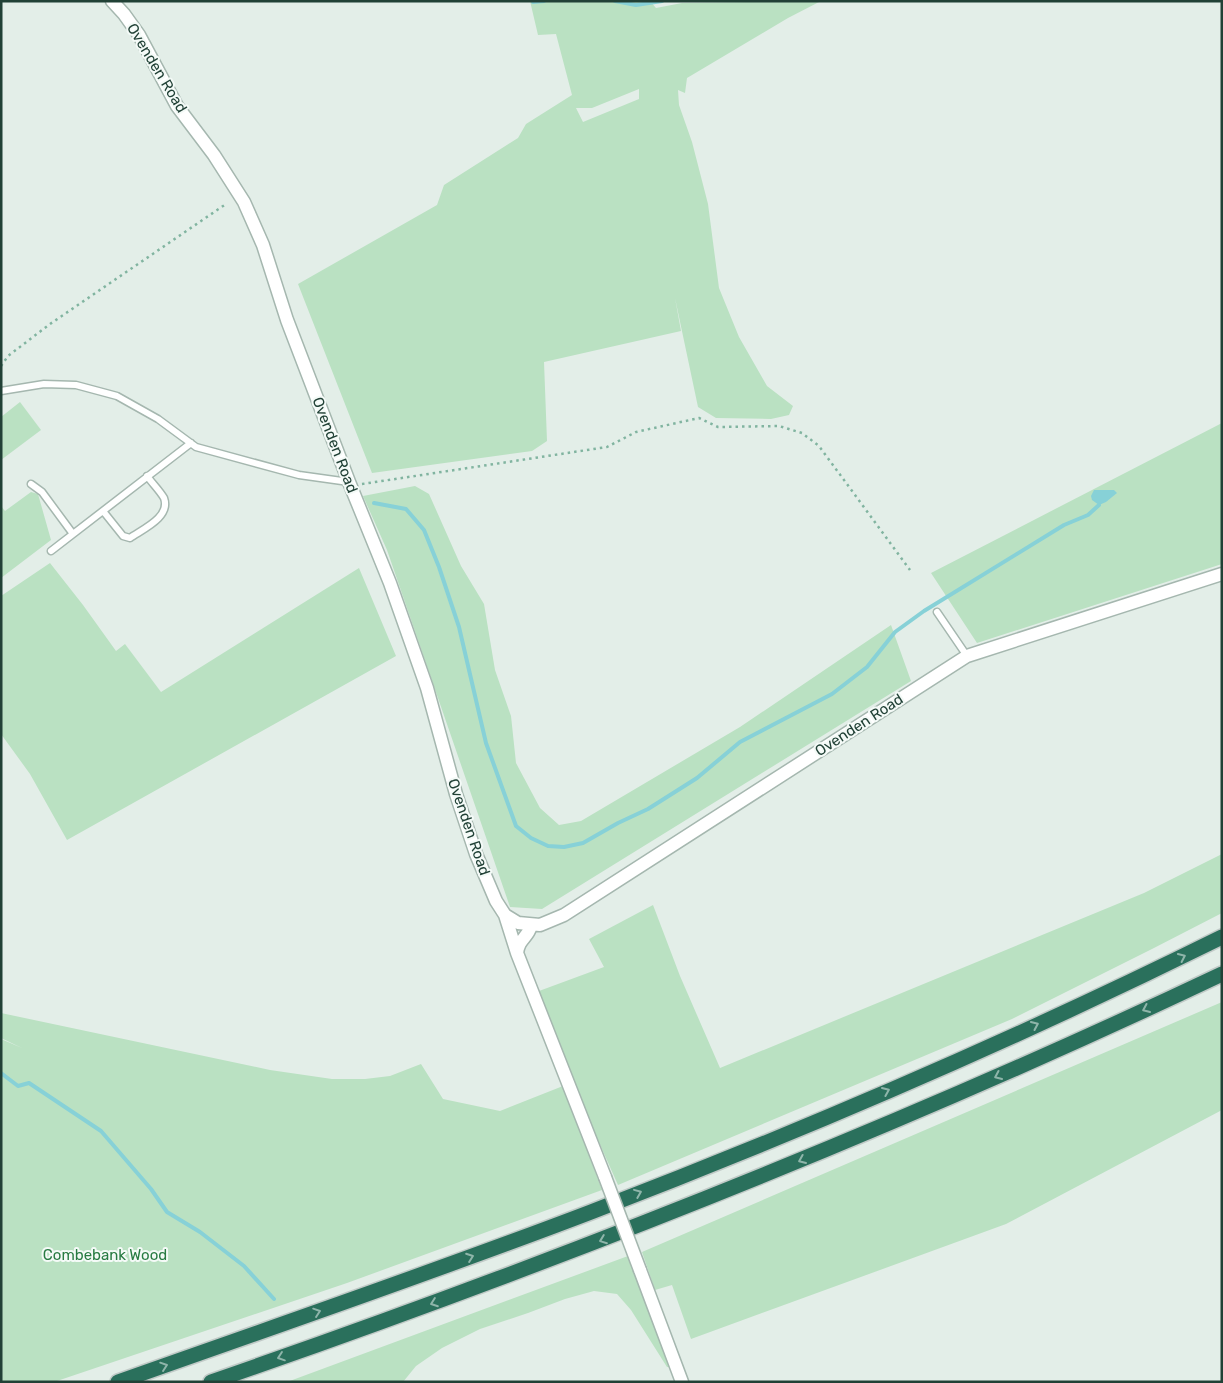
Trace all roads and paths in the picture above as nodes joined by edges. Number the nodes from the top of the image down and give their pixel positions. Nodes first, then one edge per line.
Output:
1 (112, 1) edge
2 (226, 204) dead end
3 (1, 366) edge
4 (1, 391) edge
5 (191, 443) junction
6 (147, 476) junction
7 (31, 484) dead end
8 (350, 484) junction
9 (102, 510) junction
10 (73, 534) junction
11 (51, 550) dead end
12 (910, 570) dead end
13 (1222, 574) edge
14 (937, 612) dead end
15 (967, 656) junction
16 (505, 915) junction
17 (531, 926) junction
18 (1222, 937) edge
19 (517, 953) junction
20 (1222, 974) edge
21 (118, 1382) edge
22 (211, 1382) edge
23 (682, 1382) edge

1 - 8 street, Ovenden Road
2 - 3 path
4 - 5 lane
5 - 6 lane
5 - 8 lane
6 - 9 lane
6 - 9 lane
7 - 10 lane
8 - 12 path
8 - 16 street, Ovenden Road
9 - 10 lane
10 - 11 lane
13 - 15 street, Ovenden Road
14 - 15 lane
15 - 17 street, Ovenden Road
16 - 17 street
16 - 19 street, Ovenden Road
17 - 19 street
21 -> 18 highway
19 - 23 street, Ovenden Road, bridge
20 -> 22 highway

